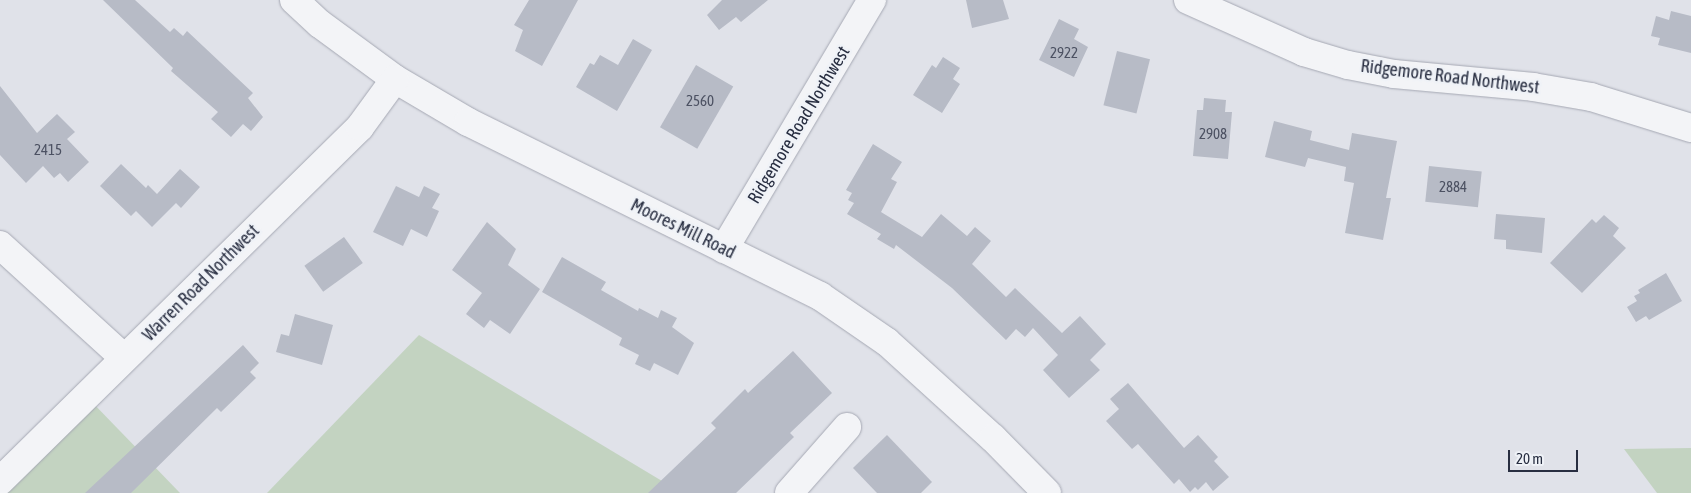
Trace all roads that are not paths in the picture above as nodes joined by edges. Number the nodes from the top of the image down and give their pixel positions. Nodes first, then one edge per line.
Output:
1 (294, 0) edge
2 (872, 0) edge
3 (1188, 0) edge
4 (394, 79) junction
5 (1691, 128) edge
6 (0, 245) edge
7 (724, 249) junction
8 (124, 358) junction
9 (847, 427) dead end
10 (0, 481) edge
11 (798, 490) edge
12 (1047, 493) edge

1 - 4 street, Moores Mill Road
2 - 7 street, Ridgemore Road Northwest
3 - 5 street, Ridgemore Road Northwest
4 - 7 street, Moores Mill Road
4 - 8 street, Warren Road Northwest
6 - 8 street
7 - 12 street, Moores Mill Road
8 - 10 street, Warren Road Northwest
9 - 11 street

